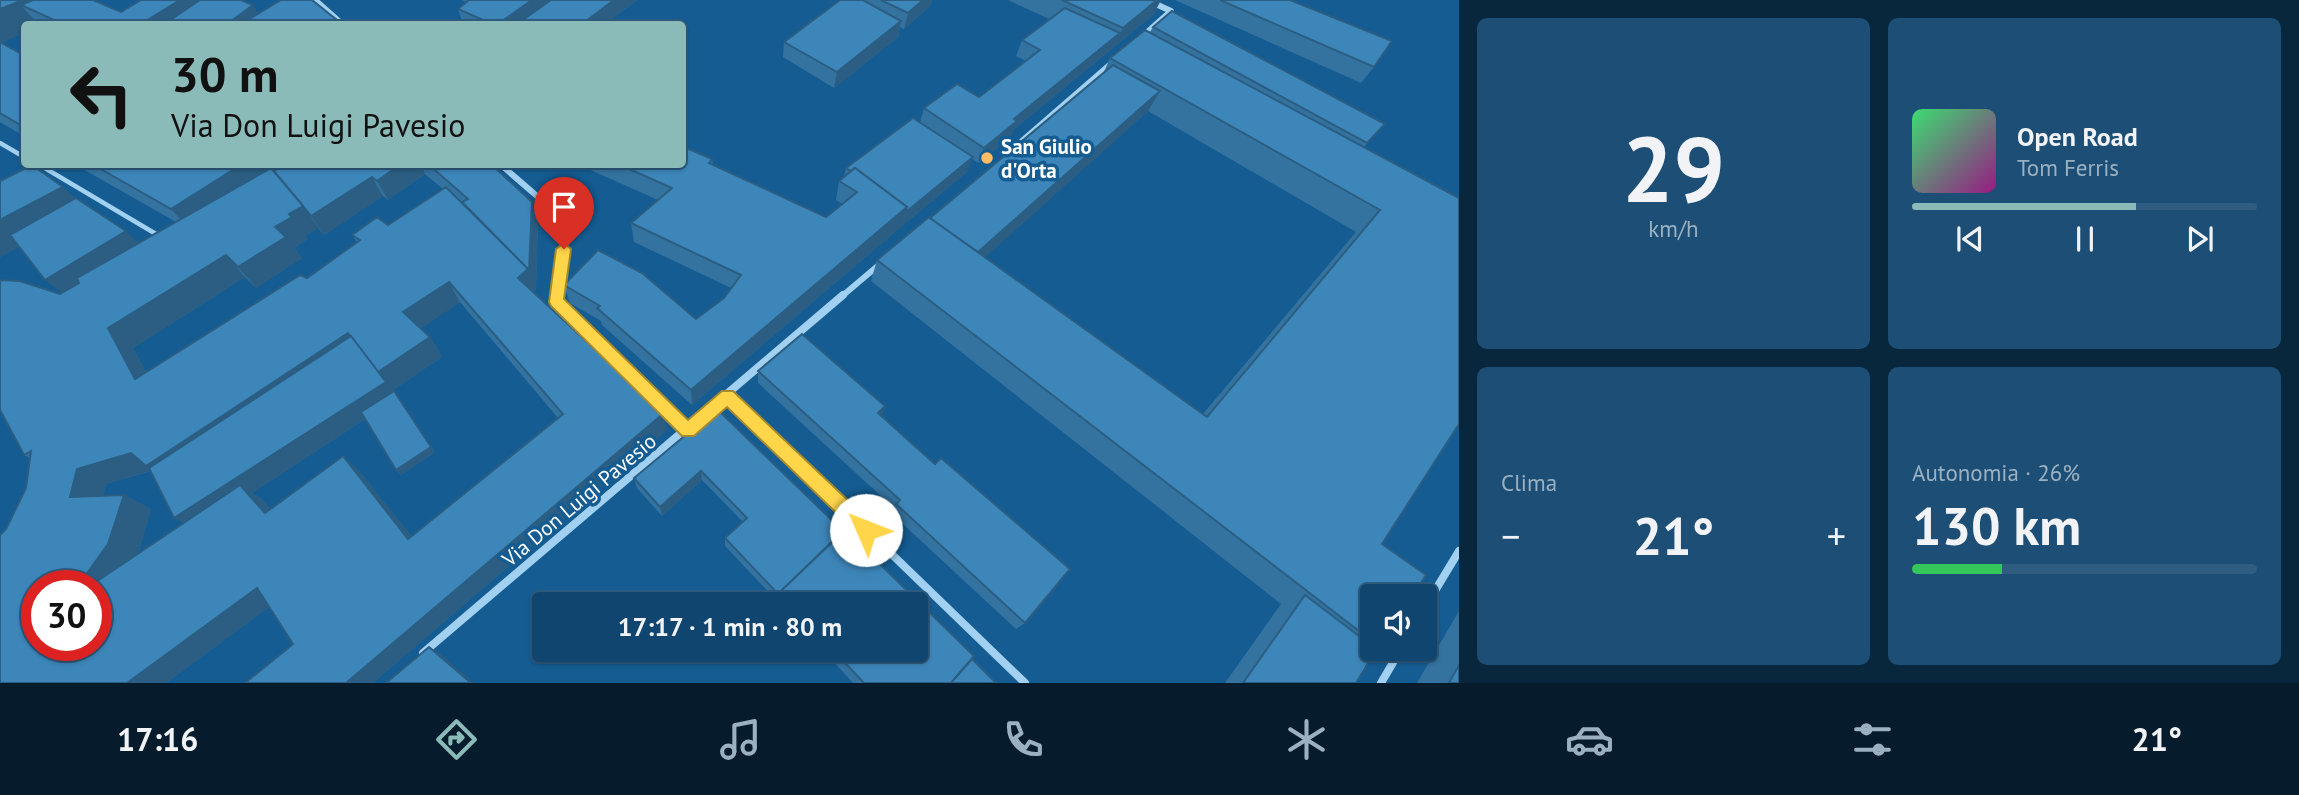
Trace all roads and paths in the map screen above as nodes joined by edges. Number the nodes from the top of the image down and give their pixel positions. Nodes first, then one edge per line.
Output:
1 (315, 0) edge
2 (1147, 0) edge
3 (339, 21) edge
4 (1131, 46) edge
5 (1121, 55) edge
6 (0, 143) edge
7 (21, 155) edge
8 (997, 163) edge
9 (44, 168) edge
10 (505, 168) edge
11 (167, 240) edge
12 (884, 261) edge
13 (727, 396) junction
14 (688, 431) junction
15 (1459, 551) edge
16 (1437, 588) edge
17 (419, 657) edge
18 (1394, 661) edge
19 (1025, 683) edge
20 (1381, 683) edge

1 - 3 street
2 - 4 street
5 - 8 street
6 - 7 lane
9 - 11 lane
10 - 14 street
12 - 13 street, Via Don Luigi Pavesio
13 - 14 street, Via Don Luigi Pavesio
13 - 19 street
14 - 17 street, Via Don Luigi Pavesio
15 - 16 street
18 - 20 street

